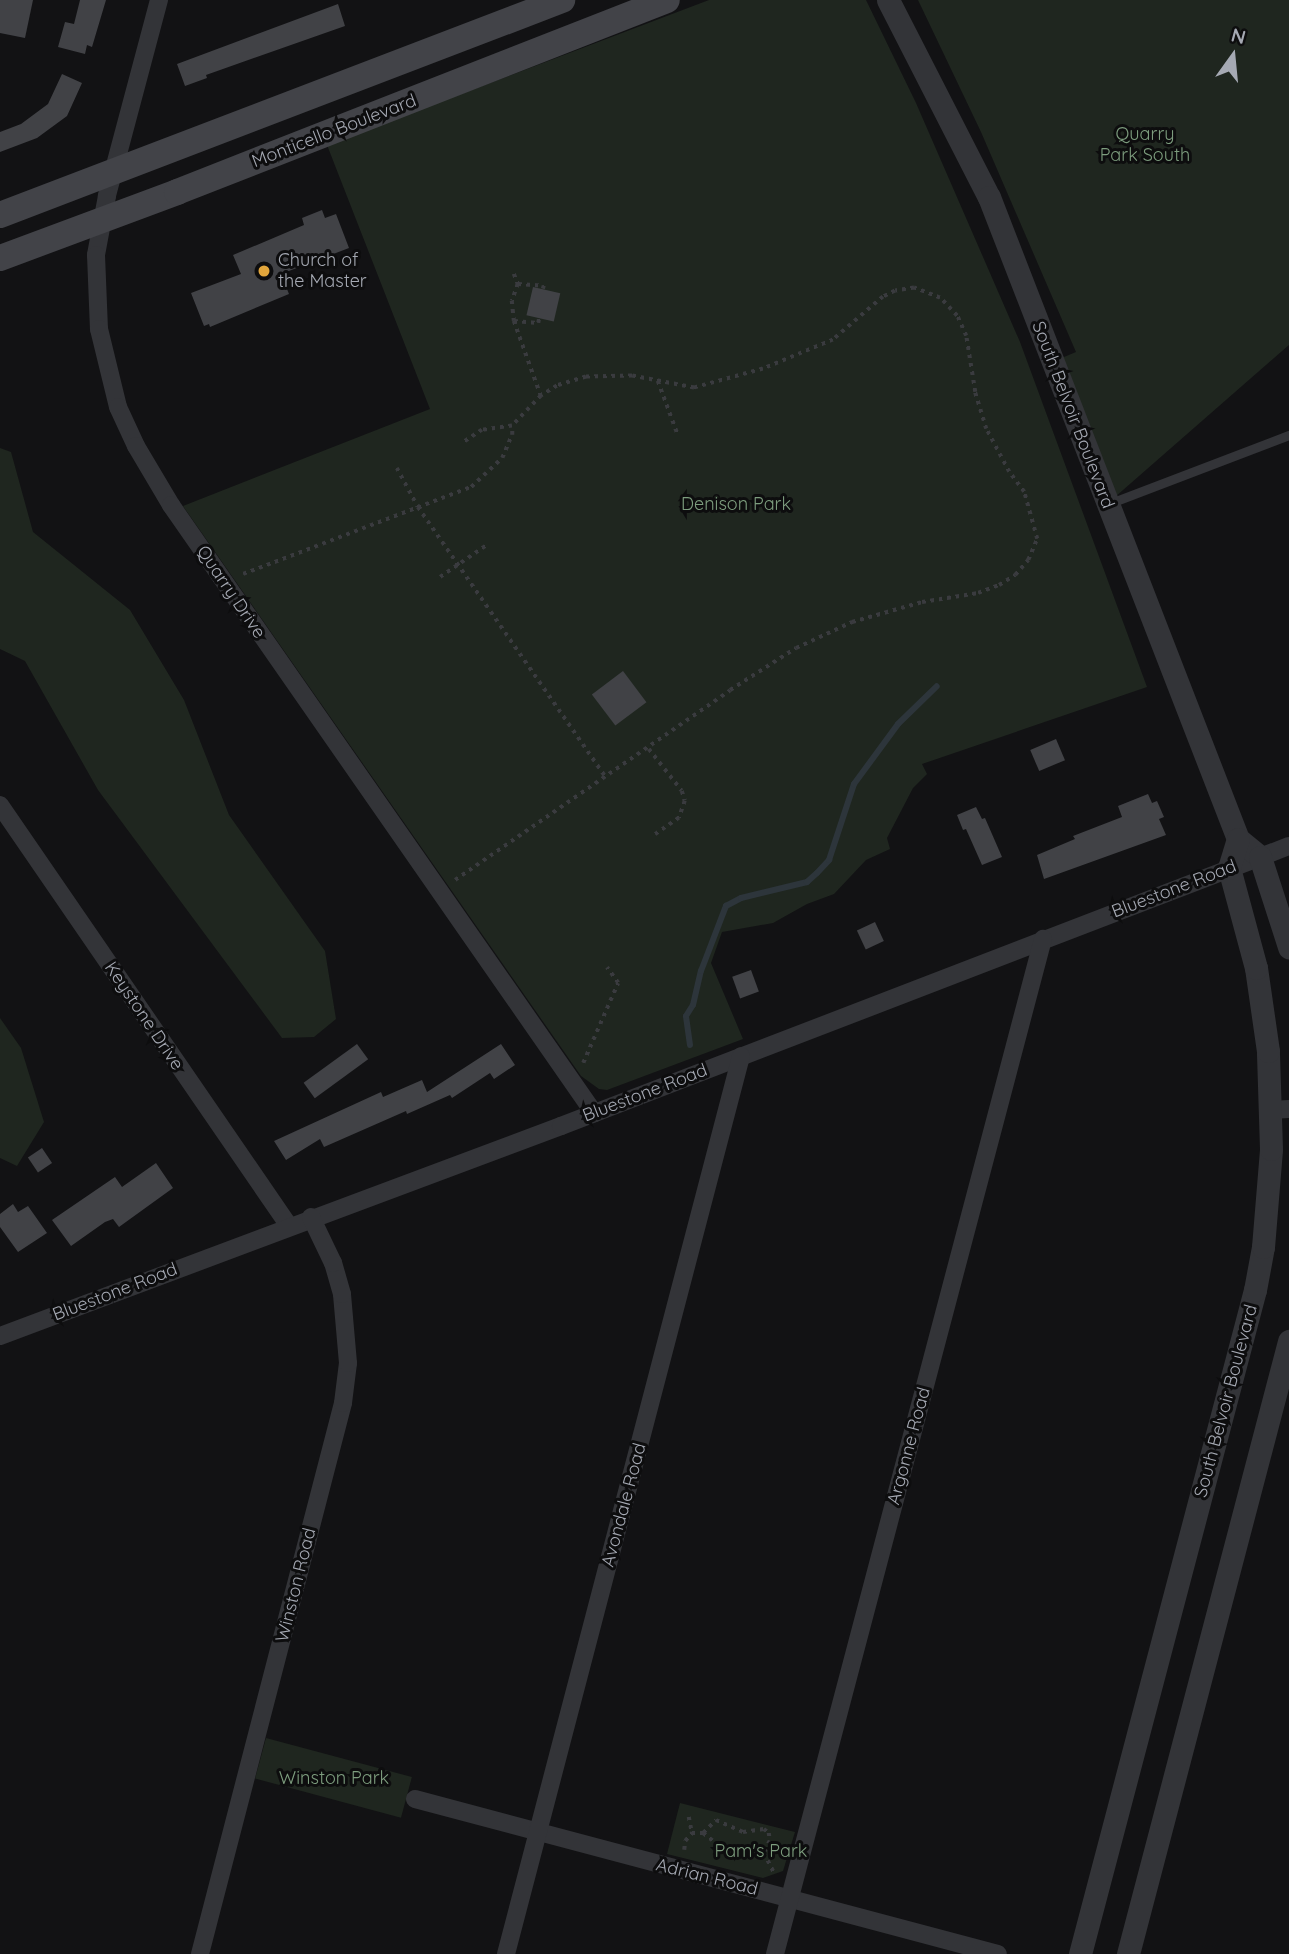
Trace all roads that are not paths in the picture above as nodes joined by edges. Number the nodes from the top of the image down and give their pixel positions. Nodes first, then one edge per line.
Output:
1 (159, 0) edge
2 (562, 0) edge
3 (667, 0) edge
4 (888, 0) edge
5 (113, 173) junction
6 (0, 215) edge
7 (101, 220) junction
8 (0, 258) edge
9 (1289, 435) edge
10 (1108, 505) junction
11 (0, 805) edge
12 (1238, 839) junction
13 (1289, 846) edge
14 (1260, 857) junction
15 (1229, 868) junction
16 (1043, 939) junction
17 (1289, 947) edge
18 (741, 1056) junction
19 (1280, 1110) edge
20 (594, 1113) junction
21 (311, 1217) junction
22 (289, 1226) junction
23 (0, 1336) edge
24 (1289, 1341) edge
25 (415, 1799) dead end
26 (538, 1833) junction
27 (790, 1898) junction
28 (200, 1954) edge
29 (506, 1954) edge
30 (775, 1954) edge
31 (998, 1954) edge
32 (1080, 1954) edge
33 (1128, 1954) edge

1 - 5 street, Quarry Drive
2 - 5 main road
3 - 7 main road, Monticello Boulevard
4 - 10 street, South Belvoir Boulevard
5 - 6 main road
5 - 7 street, Quarry Drive
7 - 8 main road, Monticello Boulevard
7 - 20 street, Quarry Drive
9 - 10 lane
10 - 12 street, South Belvoir Boulevard
11 - 22 street, Keystone Drive
12 - 14 street, South Belvoir Boulevard
12 - 15 street
13 - 14 street, Bluestone Road
14 - 15 street, Bluestone Road
14 - 17 street
15 - 16 street, Bluestone Road
15 - 19 street, South Belvoir Boulevard
16 - 18 street, Bluestone Road
16 - 27 street, Argonne Road
18 - 20 street, Bluestone Road
18 - 26 street, Avondale Road
19 - 32 street, South Belvoir Boulevard
20 - 21 street, Bluestone Road
21 - 22 street, Bluestone Road
21 - 28 street, Winston Road
22 - 23 street, Bluestone Road
24 - 33 street
25 - 26 street, Adrian Road
26 - 27 street, Adrian Road
26 - 29 street, Avondale Road
27 - 30 street, Argonne Road
27 - 31 street, Adrian Road

